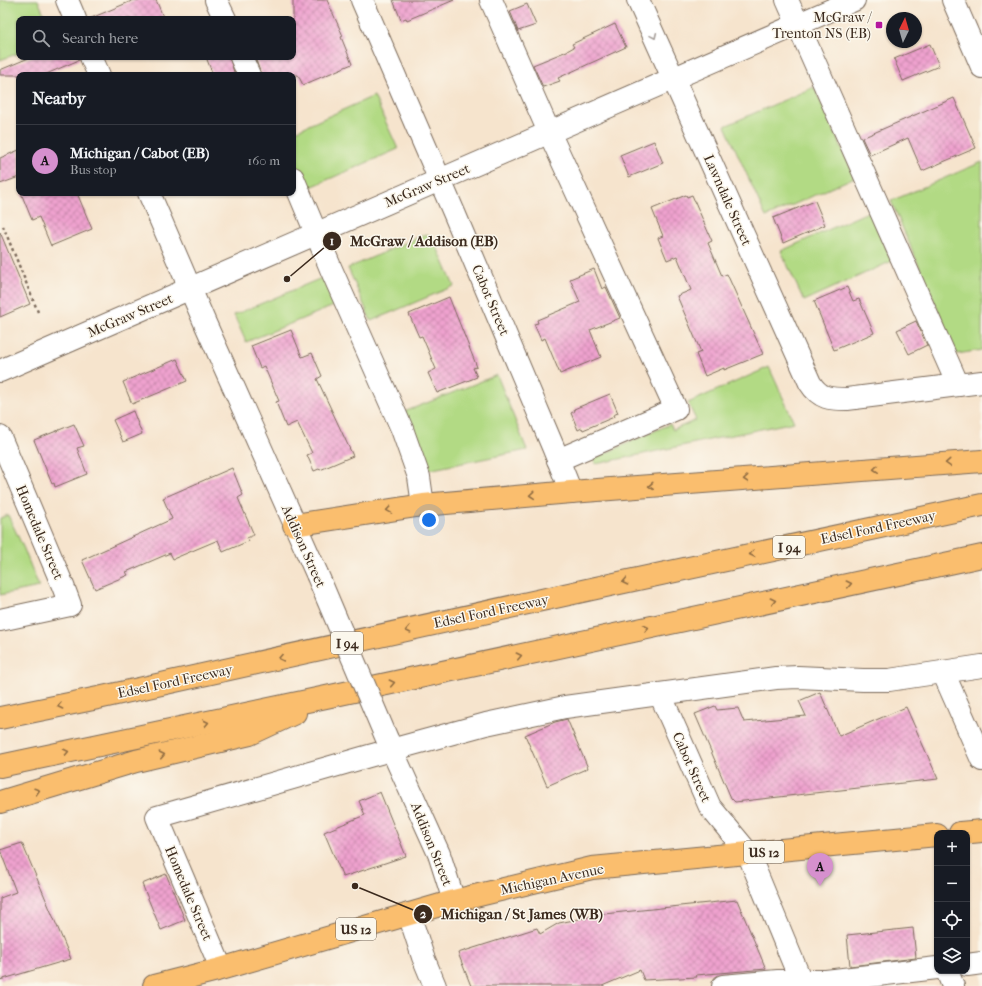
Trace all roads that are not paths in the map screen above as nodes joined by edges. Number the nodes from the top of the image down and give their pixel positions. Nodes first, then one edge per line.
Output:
1 (67, 0) edge
2 (216, 0) edge
3 (362, 0) edge
4 (491, 0) edge
5 (638, 0) edge
6 (787, 0) edge
7 (854, 0) edge
8 (953, 0) edge
9 (74, 16) edge
10 (224, 16) edge
11 (799, 24) junction
12 (92, 60) edge
13 (242, 60) edge
14 (982, 67) edge
15 (98, 72) edge
16 (248, 72) edge
17 (673, 79) junction
18 (549, 132) junction
19 (440, 180) junction
20 (296, 185) edge
21 (150, 196) edge
22 (316, 233) junction
23 (190, 288) junction
24 (0, 371) edge
25 (982, 382) edge
26 (958, 385) junction
27 (0, 437) edge
28 (558, 460) junction
29 (982, 461) edge
30 (571, 492) junction
31 (423, 505) junction
32 (982, 505) edge
33 (294, 525) junction
34 (982, 556) edge
35 (0, 620) edge
36 (982, 666) edge
37 (943, 672) junction
38 (660, 694) junction
39 (326, 697) junction
40 (0, 718) edge
41 (390, 744) junction
42 (982, 760) edge
43 (0, 766) edge
44 (0, 802) edge
45 (982, 831) edge
46 (970, 832) edge
47 (934, 835) edge
48 (748, 853) junction
49 (454, 901) junction
50 (409, 914) junction
51 (982, 963) edge
52 (970, 965) edge
53 (221, 968) junction
54 (934, 968) edge
55 (948, 974) edge
56 (802, 983) edge
57 (154, 986) edge
58 (435, 986) edge
59 (723, 986) edge
60 (953, 986) edge

1 - 9 street
2 - 10 street
3 - 19 street, Cabot Street
4 - 18 street
5 -> 17 street, Lawndale Street
6 - 11 street
7 - 11 street, McGraw Street
8 - 14 street
11 - 17 street, McGraw Street
11 - 26 street
12 - 15 street
13 - 16 street
17 - 18 street, McGraw Street
17 - 26 street, Lawndale Street
18 - 19 street, McGraw Street
18 - 28 street
19 - 22 street, McGraw Street
19 - 28 street, Cabot Street
20 - 22 street
21 - 23 street, Addison Street
22 - 23 street, McGraw Street
22 - 31 street
23 - 24 street, McGraw Street
23 - 33 street, Addison Street
25 - 26 street
27 - 35 street, Homedale Street
28 - 30 street, Cabot Street
29 -> 30 main road
30 -> 31 main road
31 -> 33 main road
32 -> 40 main road, Edsel Ford Freeway / I 94
33 - 41 street, Addison Street, bridge
39 -> 34 main road
36 - 37 street
37 - 38 street
37 - 42 street
38 - 41 street
38 - 48 street, Cabot Street
43 -> 39 main road
44 -> 39 main road
41 - 49 street, Addison Street
41 - 53 street, Homedale Street
45 - 46 main road
47 - 48 main road, Michigan Avenue / US 12
48 - 49 main road, Michigan Avenue / US 12
48 - 56 street, Cabot Street
49 - 50 main road, Michigan Avenue / US 12
50 - 53 main road, Michigan Avenue / US 12
50 - 58 street
51 - 52 street
53 - 57 main road, Michigan Avenue / US 12
54 - 56 street
55 - 60 street
56 - 59 street

